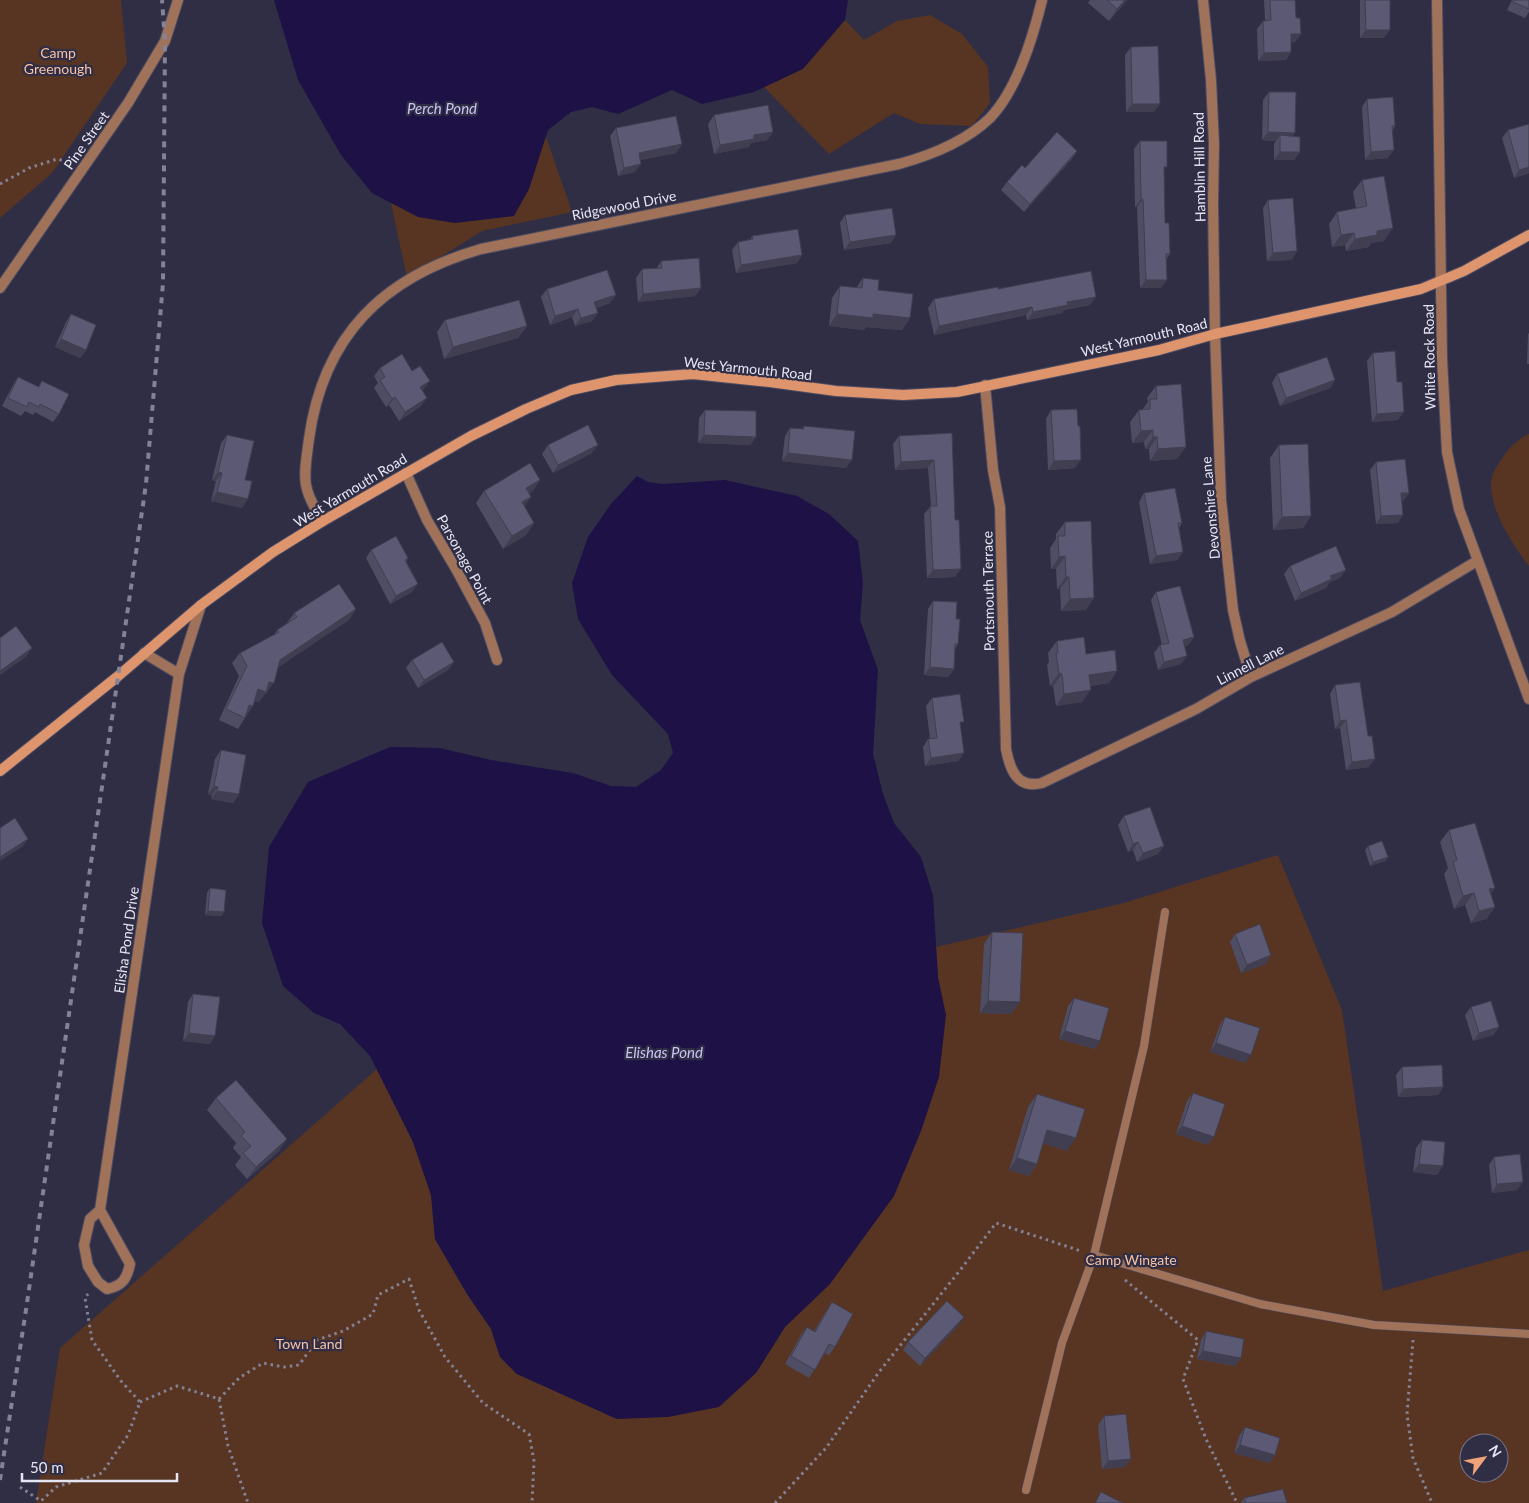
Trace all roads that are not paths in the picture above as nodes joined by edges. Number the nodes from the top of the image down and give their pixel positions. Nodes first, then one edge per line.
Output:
1 (178, 0) edge
2 (1042, 0) edge
3 (1203, 0) edge
4 (1437, 0) edge
5 (1529, 235) edge
6 (1441, 282) junction
7 (0, 288) edge
8 (1215, 334) junction
9 (985, 385) junction
10 (406, 473) junction
11 (323, 521) junction
12 (1477, 561) junction
13 (201, 605) junction
14 (144, 654) junction
15 (497, 660) dead end
16 (178, 674) junction
17 (1251, 677) junction
18 (1529, 699) edge
19 (0, 771) edge
20 (1032, 785) joint
21 (1164, 912) dead end
22 (100, 1210) junction
23 (1094, 1255) junction
24 (1529, 1334) edge
25 (1026, 1490) dead end

1 - 7 street, Pine Street
2 - 11 street, Ridgewood Drive
3 - 8 street, Hamblin Hill Road
4 - 6 street, White Rock Road
5 - 6 main road, West Yarmouth Road
6 - 8 main road, West Yarmouth Road
6 - 12 street, White Rock Road
8 - 9 main road, West Yarmouth Road
8 - 17 street, Devonshire Lane
9 - 10 main road, West Yarmouth Road
9 - 20 street, Portsmouth Terrace
10 - 11 main road, West Yarmouth Road
10 - 15 street, Parsonage Point
11 - 13 main road, West Yarmouth Road
12 - 17 street, Linnell Lane
12 - 18 street, White Rock Road
13 - 14 main road, West Yarmouth Road
13 - 16 street, Elisha Pond Drive
14 - 16 street
14 - 19 main road, West Yarmouth Road
16 - 22 street, Elisha Pond Drive
17 - 20 street, Linnell Lane
21 - 23 lane
22 - 22 street, Elisha Pond Drive
23 - 24 lane
23 - 25 lane

